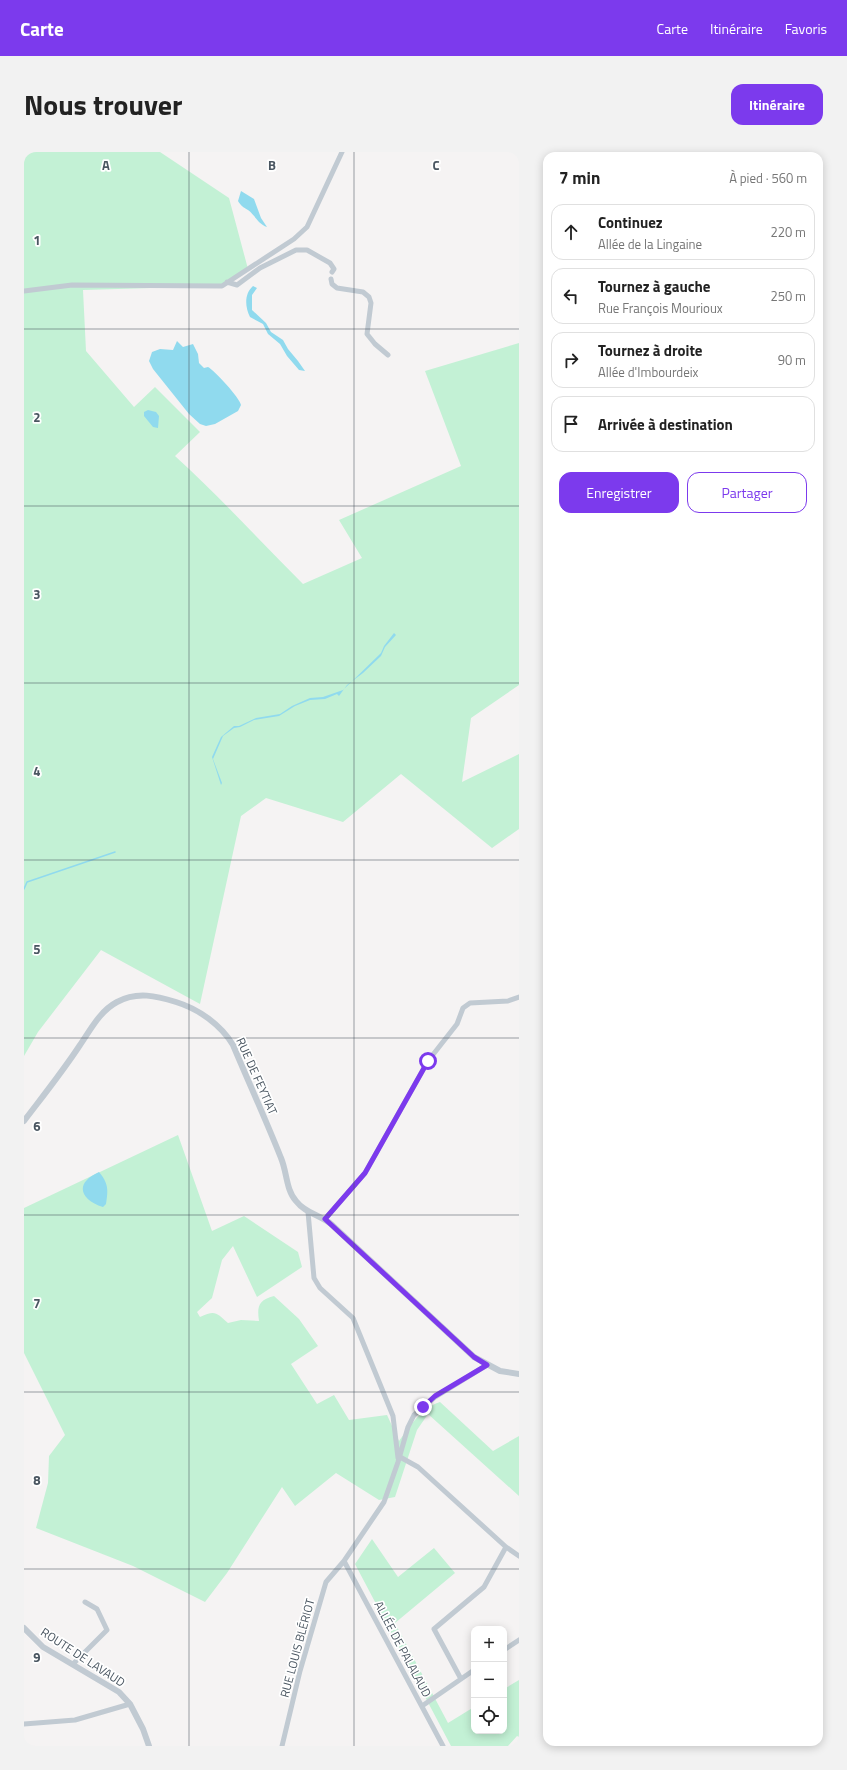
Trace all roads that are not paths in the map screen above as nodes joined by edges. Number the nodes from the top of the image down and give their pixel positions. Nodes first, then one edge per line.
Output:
1 (342, 152) edge
2 (332, 272) dead end
3 (331, 279) dead end
4 (227, 282) junction
5 (24, 291) edge
6 (388, 355) dead end
7 (519, 996) edge
8 (24, 1121) edge
9 (308, 1212) junction
10 (325, 1219) junction
11 (487, 1365) junction
12 (519, 1374) edge
13 (399, 1460) junction
14 (506, 1547) junction
15 (519, 1556) edge
16 (344, 1562) junction
17 (85, 1602) dead end
18 (24, 1628) edge
19 (519, 1640) edge
20 (507, 1648) edge
21 (73, 1664) junction
22 (471, 1672) edge
23 (461, 1679) junction
24 (130, 1704) junction
25 (422, 1706) junction
26 (24, 1724) edge
27 (149, 1746) edge
28 (282, 1746) edge
29 (443, 1746) edge

1 - 4 street
2 - 4 street
3 - 6 street
4 - 5 street
7 - 10 street
8 - 9 street, RUE DE FEYTIAT
9 - 10 street
9 - 13 street
10 - 11 street
11 - 12 street
11 - 13 street, RUE LOUIS BLÉRIOT
13 - 14 street
13 - 16 street, RUE LOUIS BLÉRIOT
14 - 15 street
14 - 23 street
16 - 25 street, ALLÉE DE PALALAUD
16 - 28 street, RUE LOUIS BLÉRIOT
17 - 21 street
18 - 21 street, ROUTE DE LAVAUD
19 - 20 street
21 - 24 street, ROUTE DE LAVAUD
22 - 23 street
23 - 25 street
24 - 26 street
24 - 27 street, ROUTE DE LAVAUD
25 - 29 street, ALLÉE DE PALALAUD

